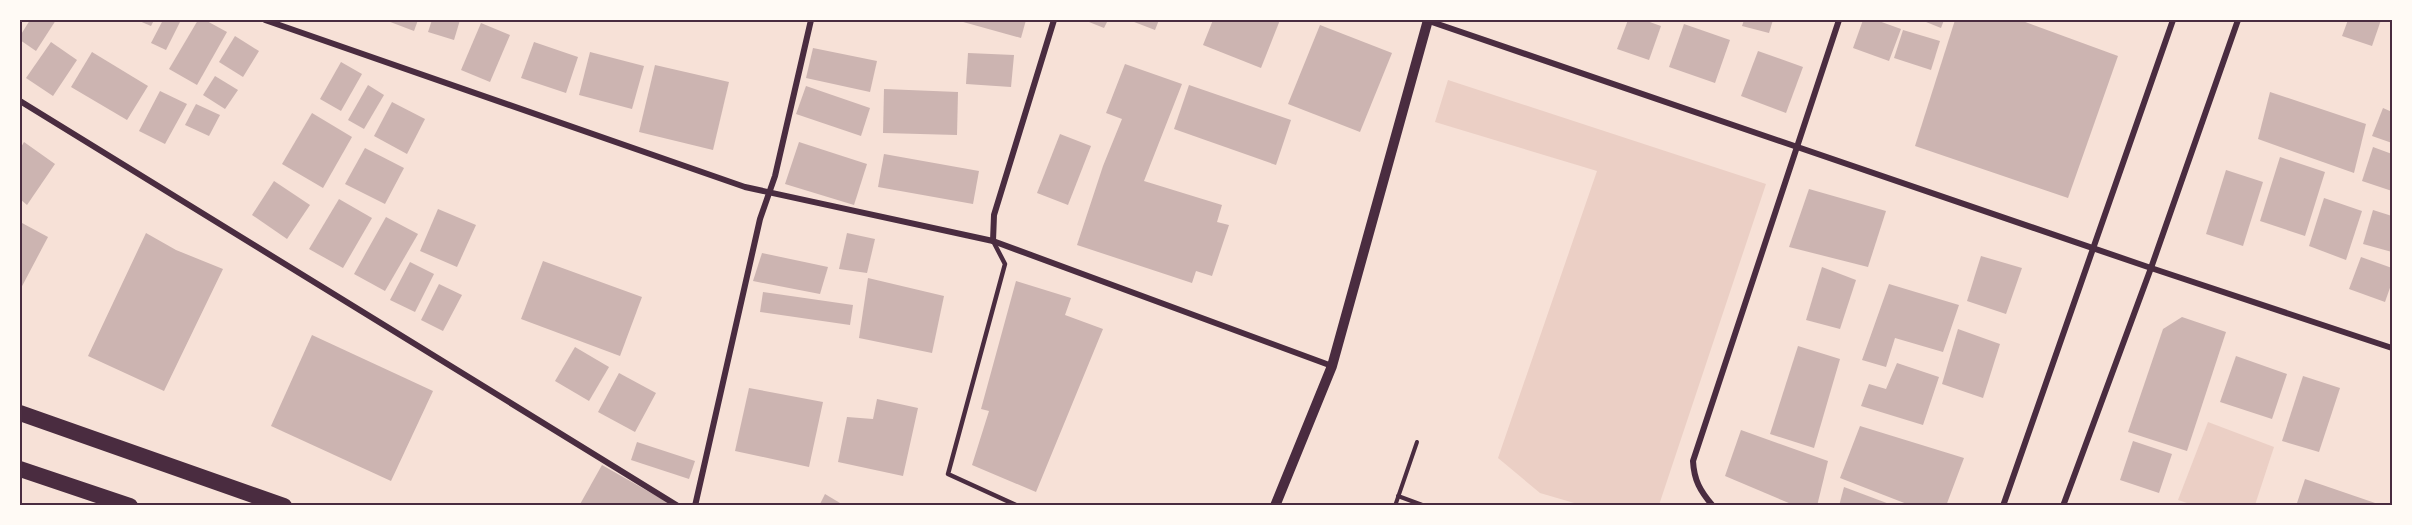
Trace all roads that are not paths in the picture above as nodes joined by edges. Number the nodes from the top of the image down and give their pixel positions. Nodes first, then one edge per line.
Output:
1 (264, 20) edge
2 (811, 20) edge
3 (1054, 20) edge
4 (1427, 20) edge
5 (1839, 20) edge
6 (2173, 20) edge
7 (2238, 20) edge
8 (20, 101) edge
9 (1797, 146) junction
10 (768, 193) junction
11 (993, 241) junction
12 (2093, 248) junction
13 (2151, 268) junction
14 (2392, 348) edge
15 (1332, 366) junction
16 (20, 413) edge
17 (20, 469) edge
18 (130, 506) edge
19 (284, 506) edge
20 (678, 506) edge
21 (695, 506) edge
22 (1018, 506) edge
23 (1275, 506) edge
24 (1713, 506) edge
25 (2004, 506) edge
26 (2062, 506) edge

1 - 10 street
2 - 10 street
3 - 11 street
4 - 9 street
4 - 15 street
5 - 9 street
6 - 12 street
7 - 13 street
8 - 20 street
9 - 12 street
9 - 24 street
10 - 11 street
10 - 21 street
11 - 15 street
11 - 22 lane
12 - 13 street
12 - 25 street
13 - 14 street
13 - 26 street
15 - 23 street
16 - 19 highway
17 - 18 highway

